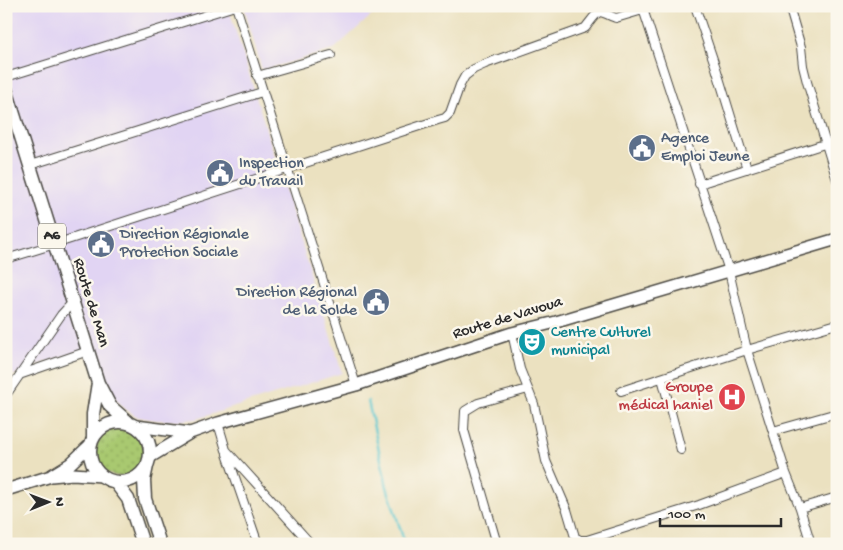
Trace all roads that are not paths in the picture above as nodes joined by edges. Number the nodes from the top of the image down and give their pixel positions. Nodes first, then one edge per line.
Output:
1 (235, 6) edge
2 (656, 6) edge
3 (695, 6) edge
4 (789, 6) edge
5 (643, 8) edge
6 (330, 55) dead end
7 (257, 76) junction
8 (6, 77) edge
9 (6, 89) edge
10 (262, 92) junction
11 (837, 140) edge
12 (826, 143) junction
13 (30, 165) junction
14 (747, 169) junction
15 (287, 170) junction
16 (837, 180) edge
17 (699, 184) junction
18 (837, 239) edge
19 (55, 244) junction
20 (6, 259) edge
21 (729, 271) junction
22 (73, 302) junction
23 (837, 324) edge
24 (512, 333) junction
25 (747, 350) junction
26 (84, 352) junction
27 (21, 374) junction
28 (662, 378) junction
29 (98, 383) junction
30 (356, 385) junction
31 (9, 386) edge
32 (528, 389) junction
33 (621, 391) dead end
34 (6, 395) edge
35 (837, 413) edge
36 (218, 423) junction
37 (132, 424) junction
38 (773, 431) junction
39 (190, 433) junction
40 (92, 441) junction
41 (226, 450) junction
42 (681, 450) dead end
43 (148, 461) junction
44 (786, 473) junction
45 (51, 476) junction
46 (102, 476) junction
47 (115, 482) junction
48 (6, 490) edge
49 (837, 496) edge
50 (800, 508) junction
51 (811, 542) edge
52 (143, 544) edge
53 (160, 544) edge
54 (258, 544) edge
55 (311, 544) edge
56 (497, 544) edge
57 (799, 544) edge

1 - 7 street
1 - 8 street
2 - 5 street
3 - 14 street
4 - 12 street
5 - 15 street
5 - 17 street
6 - 7 street
7 - 10 street
9 - 13 highway, Route de Man / A6
10 - 13 street
10 - 15 street
11 - 12 street
12 - 14 street
12 - 16 street
13 - 19 highway, Route de Man / A6
14 - 17 street
15 - 19 street
15 - 30 street
17 - 21 street
18 - 21 main road, Route de Vavoua
19 - 20 street
19 - 22 highway, Route de Man / A6
21 - 24 main road, Route de Vavoua
21 - 25 street
22 - 26 highway, Route de Man / A6
22 - 27 street
23 - 25 street
24 - 30 main road, Route de Vavoua
24 - 32 street
25 - 28 street
25 - 38 street
26 - 27 street
26 - 29 highway, Route de Man / A6
27 - 31 street
28 - 33 street
28 - 42 street
29 - 37 highway, A6
29 - 40 highway, A6
30 - 36 main road, Route de Vavoua
31 - 34 street
32 - 44 street
32 - 56 street
35 - 38 street
36 - 39 main road, Route de Vavoua
36 - 41 street
37 - 39 main road
37 - 40 highway
37 - 43 highway
38 - 44 street
39 - 43 main road, Route de Vavoua
40 - 45 main road
40 - 46 highway
41 - 54 street
41 - 55 street
43 - 47 highway
43 - 53 highway
44 - 50 street
45 - 46 main road
45 - 48 main road
46 - 47 highway
47 - 52 highway
49 - 50 street
50 - 51 street
51 - 57 street

